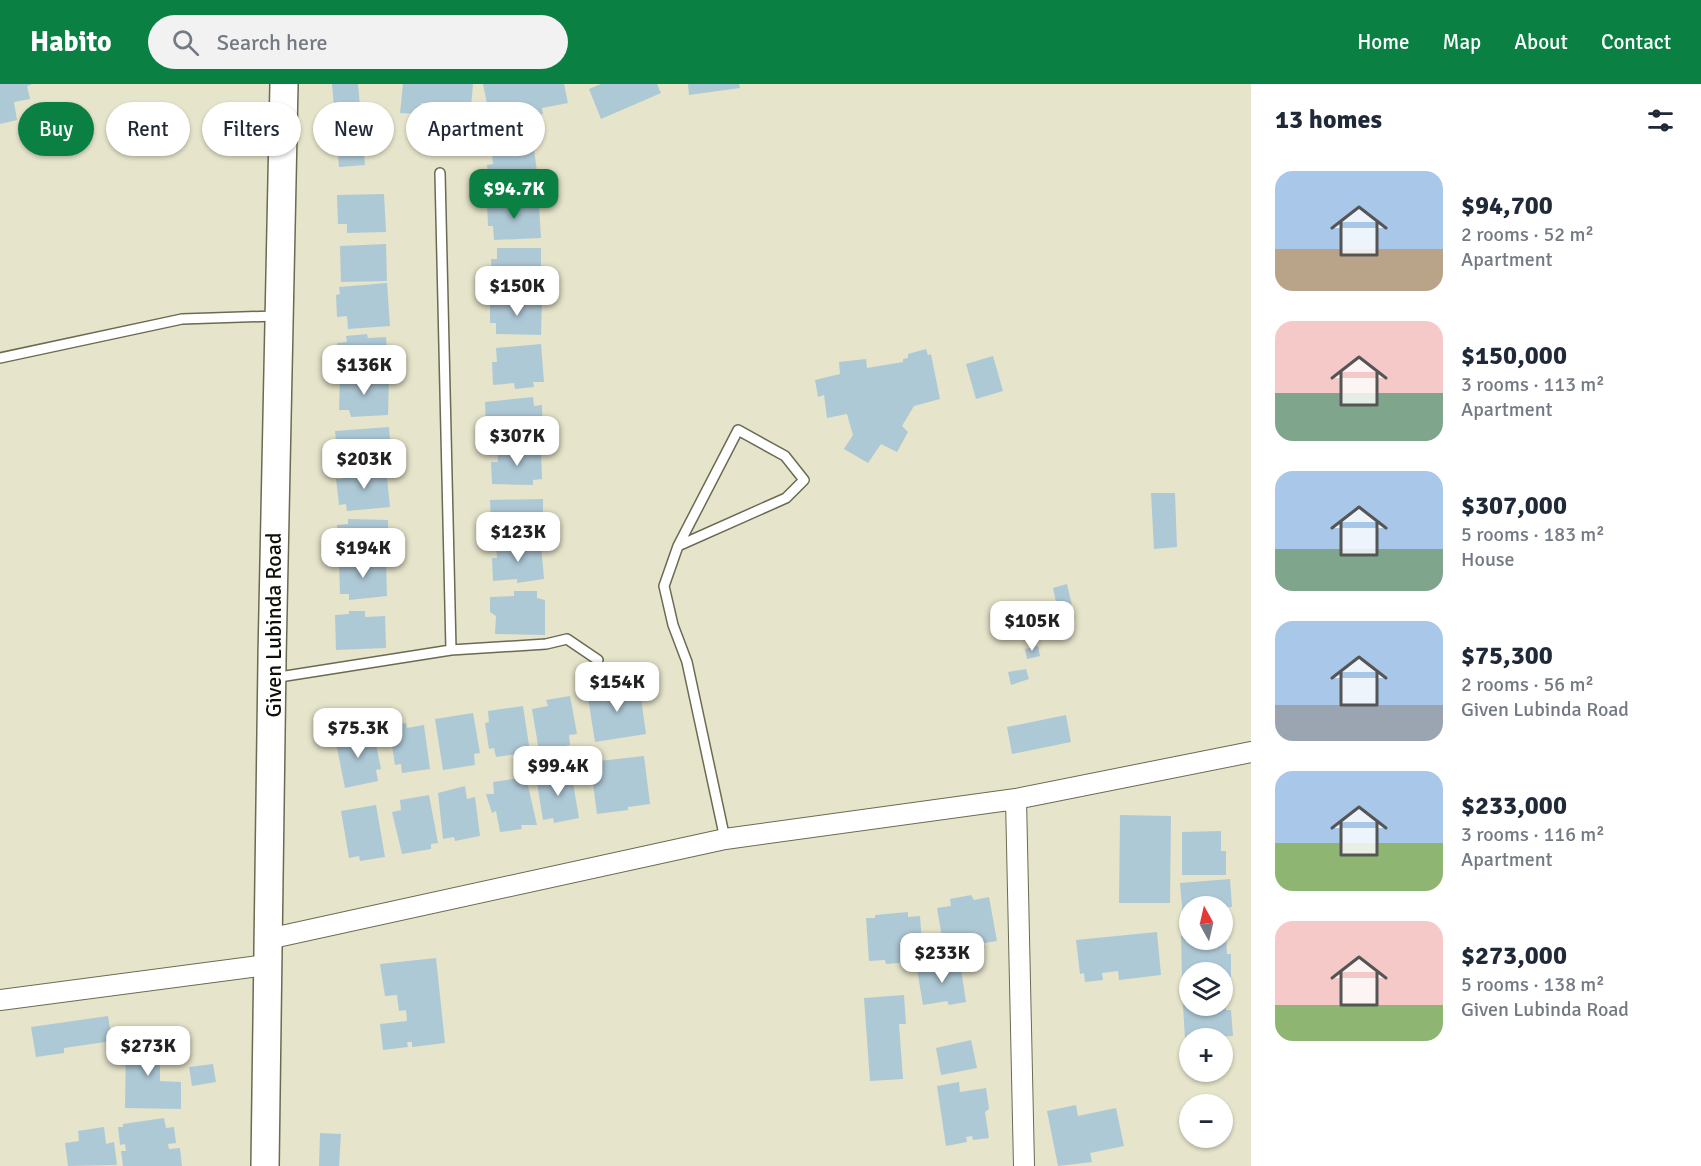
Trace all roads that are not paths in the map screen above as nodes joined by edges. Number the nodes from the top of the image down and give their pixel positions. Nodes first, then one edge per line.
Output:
1 (284, 84) edge
2 (440, 172) dead end
3 (280, 315) junction
4 (0, 358) edge
5 (678, 546) junction
6 (451, 650) junction
7 (598, 660) dead end
8 (273, 678) junction
9 (1251, 752) edge
10 (1016, 799) junction
11 (725, 839) junction
12 (267, 952) junction
13 (0, 1000) edge
14 (265, 1166) edge
15 (1024, 1166) edge

1 - 3 street, Given Lubinda Road
2 - 6 lane
3 - 4 lane
3 - 8 street, Given Lubinda Road
5 - 5 lane
5 - 11 lane
6 - 7 lane
6 - 8 lane
8 - 12 street, Given Lubinda Road
9 - 10 street
10 - 11 street
10 - 15 street
11 - 12 street
12 - 13 street
12 - 14 street, Given Lubinda Road

